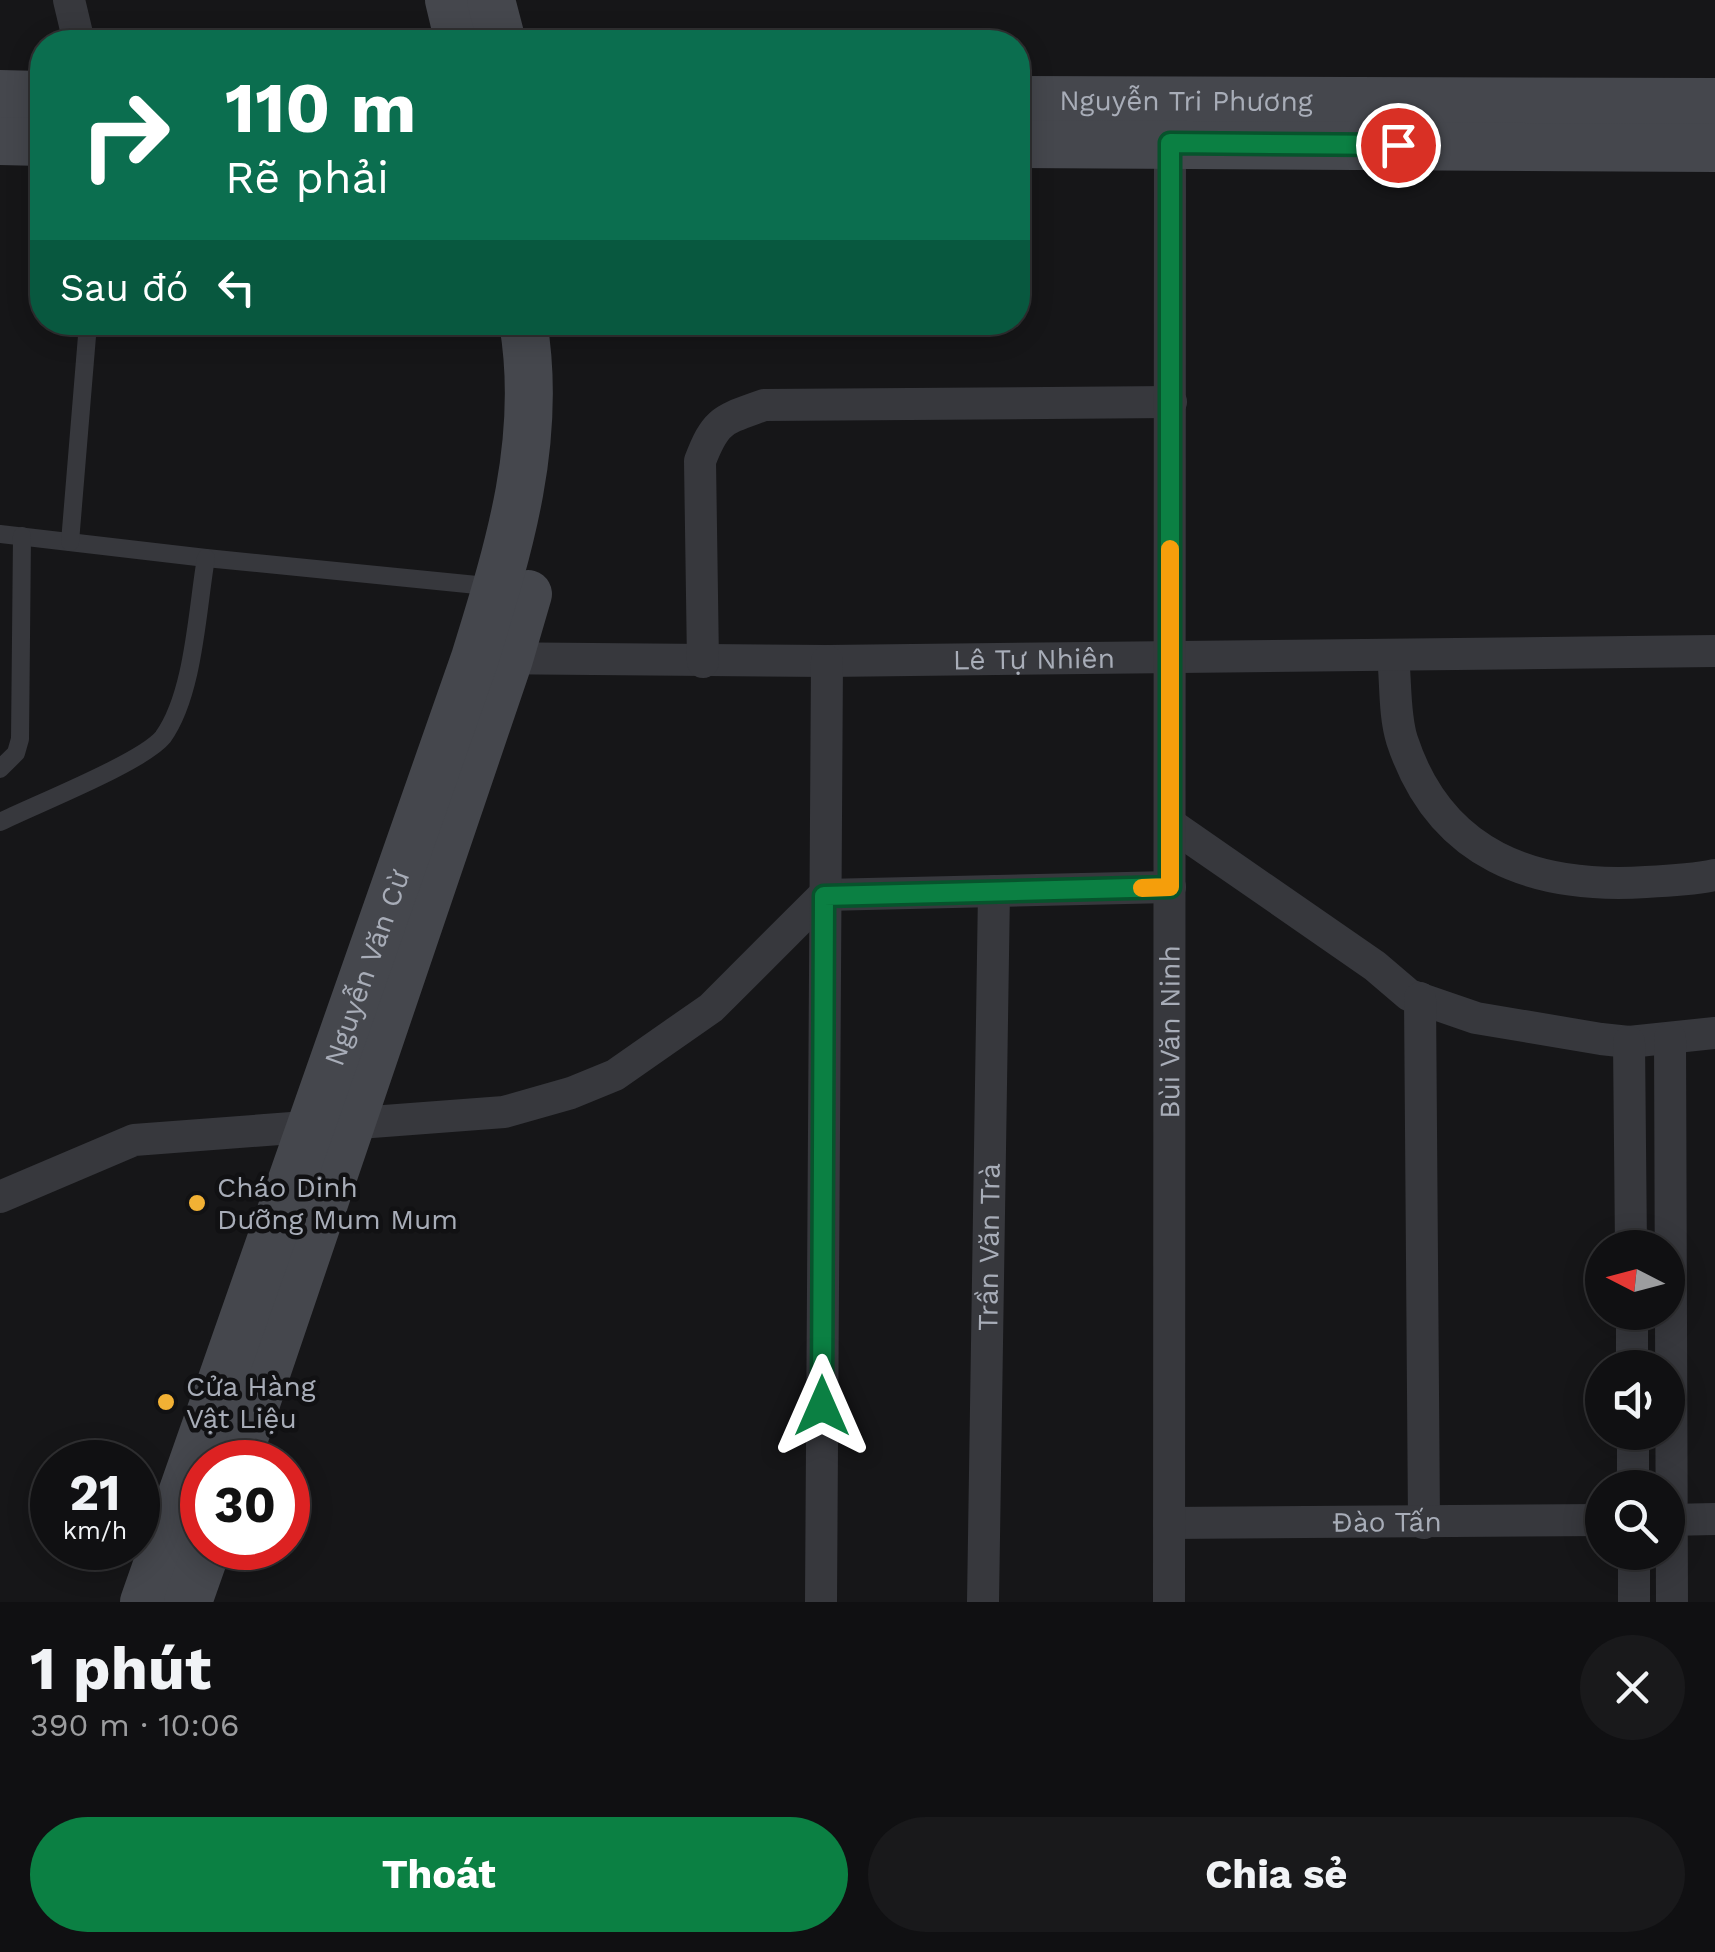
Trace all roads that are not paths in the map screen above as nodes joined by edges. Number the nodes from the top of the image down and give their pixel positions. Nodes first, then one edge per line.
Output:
1 (69, 0) edge
2 (449, 0) edge
3 (492, 0) edge
4 (76, 30) edge
5 (456, 30) edge
6 (499, 30) edge
7 (0, 94) edge
8 (30, 95) edge
9 (1030, 102) edge
10 (1715, 102) edge
11 (1170, 122) junction
12 (0, 141) edge
13 (30, 142) edge
14 (1030, 142) edge
15 (1715, 148) edge
16 (524, 335) edge
17 (557, 335) edge
18 (87, 336) dead end
19 (1171, 402) junction
20 (0, 534) edge
21 (22, 536) junction
22 (70, 542) junction
23 (206, 558) junction
24 (496, 587) junction
25 (1715, 650) edge
26 (1393, 656) junction
27 (492, 658) junction
28 (1170, 659) junction
29 (703, 662) junction
30 (827, 662) junction
31 (0, 769) edge
32 (0, 822) edge
33 (1170, 824) junction
34 (1715, 875) edge
35 (1170, 887) junction
36 (994, 891) junction
37 (824, 896) junction
38 (1420, 998) junction
39 (1715, 1033) edge
40 (1670, 1038) junction
41 (1629, 1042) junction
42 (332, 1124) junction
43 (0, 1196) edge
44 (1631, 1230) edge
45 (242, 1440) edge
46 (1670, 1470) edge
47 (1585, 1520) edge
48 (1685, 1520) edge
49 (1715, 1520) edge
50 (1424, 1522) junction
51 (1169, 1523) junction
52 (199, 1570) edge
53 (1634, 1570) edge
54 (1671, 1570) edge
55 (144, 1602) edge
56 (188, 1602) edge
57 (822, 1602) edge
58 (983, 1602) edge
59 (1169, 1602) edge
60 (1634, 1602) edge
61 (1672, 1602) edge

1 - 4 street
2 - 5 main road
3 - 6 main road
7 - 8 main road
9 - 11 main road, Nguyễn Tri Phương
10 - 11 main road, Nguyễn Tri Phương
11 - 14 main road, Nguyễn Tri Phương
11 - 15 main road, Nguyễn Tri Phương
11 - 19 street, Bùi Văn Ninh
12 - 13 main road
16 - 24 main road, Nguyễn Văn Cừ
17 - 27 main road, Nguyễn Văn Cừ
18 - 22 lane
19 - 28 street, Bùi Văn Ninh
19 - 29 street
20 - 21 lane
21 - 22 lane
21 - 31 lane
22 - 23 lane
23 - 24 lane
23 - 32 lane
24 - 27 main road, Nguyễn Văn Cừ
25 - 26 street, Lê Tự Nhiên
26 - 28 street, Lê Tự Nhiên
26 - 34 street
27 - 29 street, Lê Tự Nhiên
27 - 42 main road, Nguyễn Văn Cừ
28 - 30 street, Lê Tự Nhiên
28 - 33 street, Bùi Văn Ninh
29 - 30 street, Lê Tự Nhiên
30 - 37 street
33 - 35 street, Bùi Văn Ninh
33 - 38 street
35 - 36 street
35 - 51 street, Bùi Văn Ninh
36 - 37 street
36 - 58 street, Trần Văn Trà
37 - 42 street
37 - 57 street
38 - 41 street
38 - 50 street
39 - 40 street
40 - 41 street
40 - 46 street
41 - 44 street
42 - 43 street
42 - 45 main road, Nguyễn Văn Cừ
42 - 55 main road, Nguyễn Văn Cừ
47 - 50 street, Đào Tấn
48 - 49 street
50 - 51 street, Đào Tấn
51 - 59 street, Bùi Văn Ninh
52 - 56 main road
53 - 60 street
54 - 61 street

